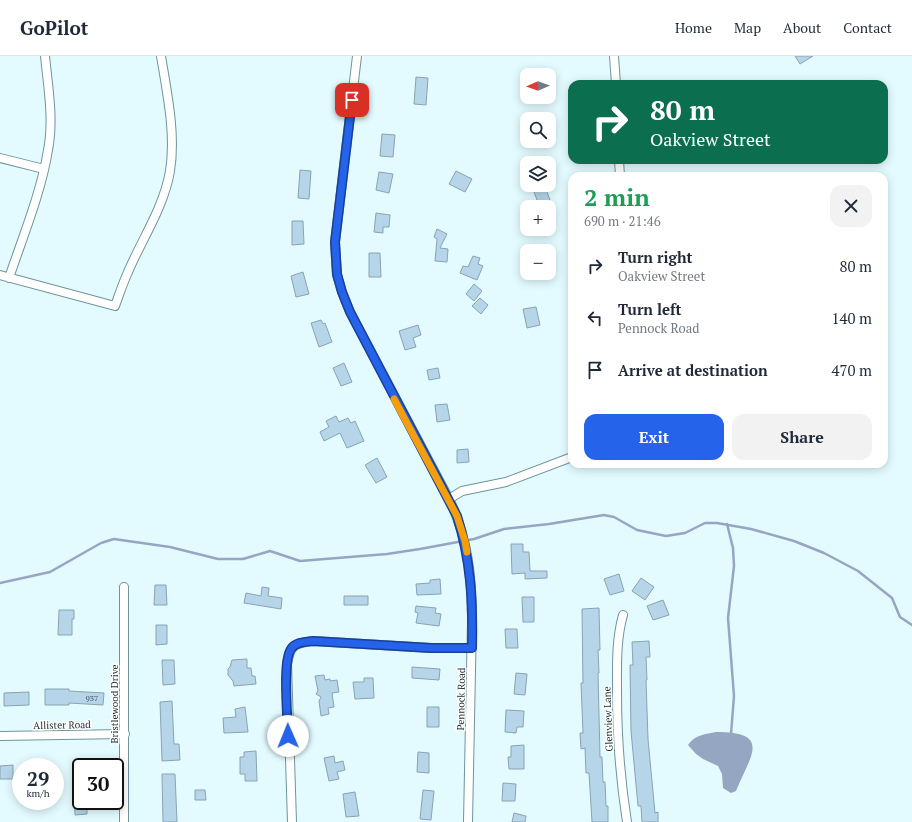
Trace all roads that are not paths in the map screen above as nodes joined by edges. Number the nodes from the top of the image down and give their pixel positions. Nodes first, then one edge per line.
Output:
1 (44, 56) edge
2 (161, 56) edge
3 (357, 56) edge
4 (614, 56) edge
5 (616, 80) edge
6 (0, 158) edge
7 (44, 169) junction
8 (0, 275) edge
9 (9, 278) junction
10 (568, 459) edge
11 (449, 500) junction
12 (124, 587) dead end
13 (623, 615) dead end
14 (472, 648) junction
15 (125, 734) junction
16 (0, 736) edge
17 (124, 822) edge
18 (292, 822) edge
19 (468, 822) edge
20 (627, 822) edge

1 - 7 street
2 - 9 street
3 - 11 street, Pennock Road
4 - 5 street
6 - 7 street
7 - 9 street
8 - 9 street
10 - 11 street
11 - 14 street, Pennock Road
12 - 15 street, Bristlewood Drive
13 - 20 street, Glenview Lane
14 - 18 street
14 - 19 street, Pennock Road
15 - 16 street, Allister Road
15 - 17 street, Bristlewood Drive

